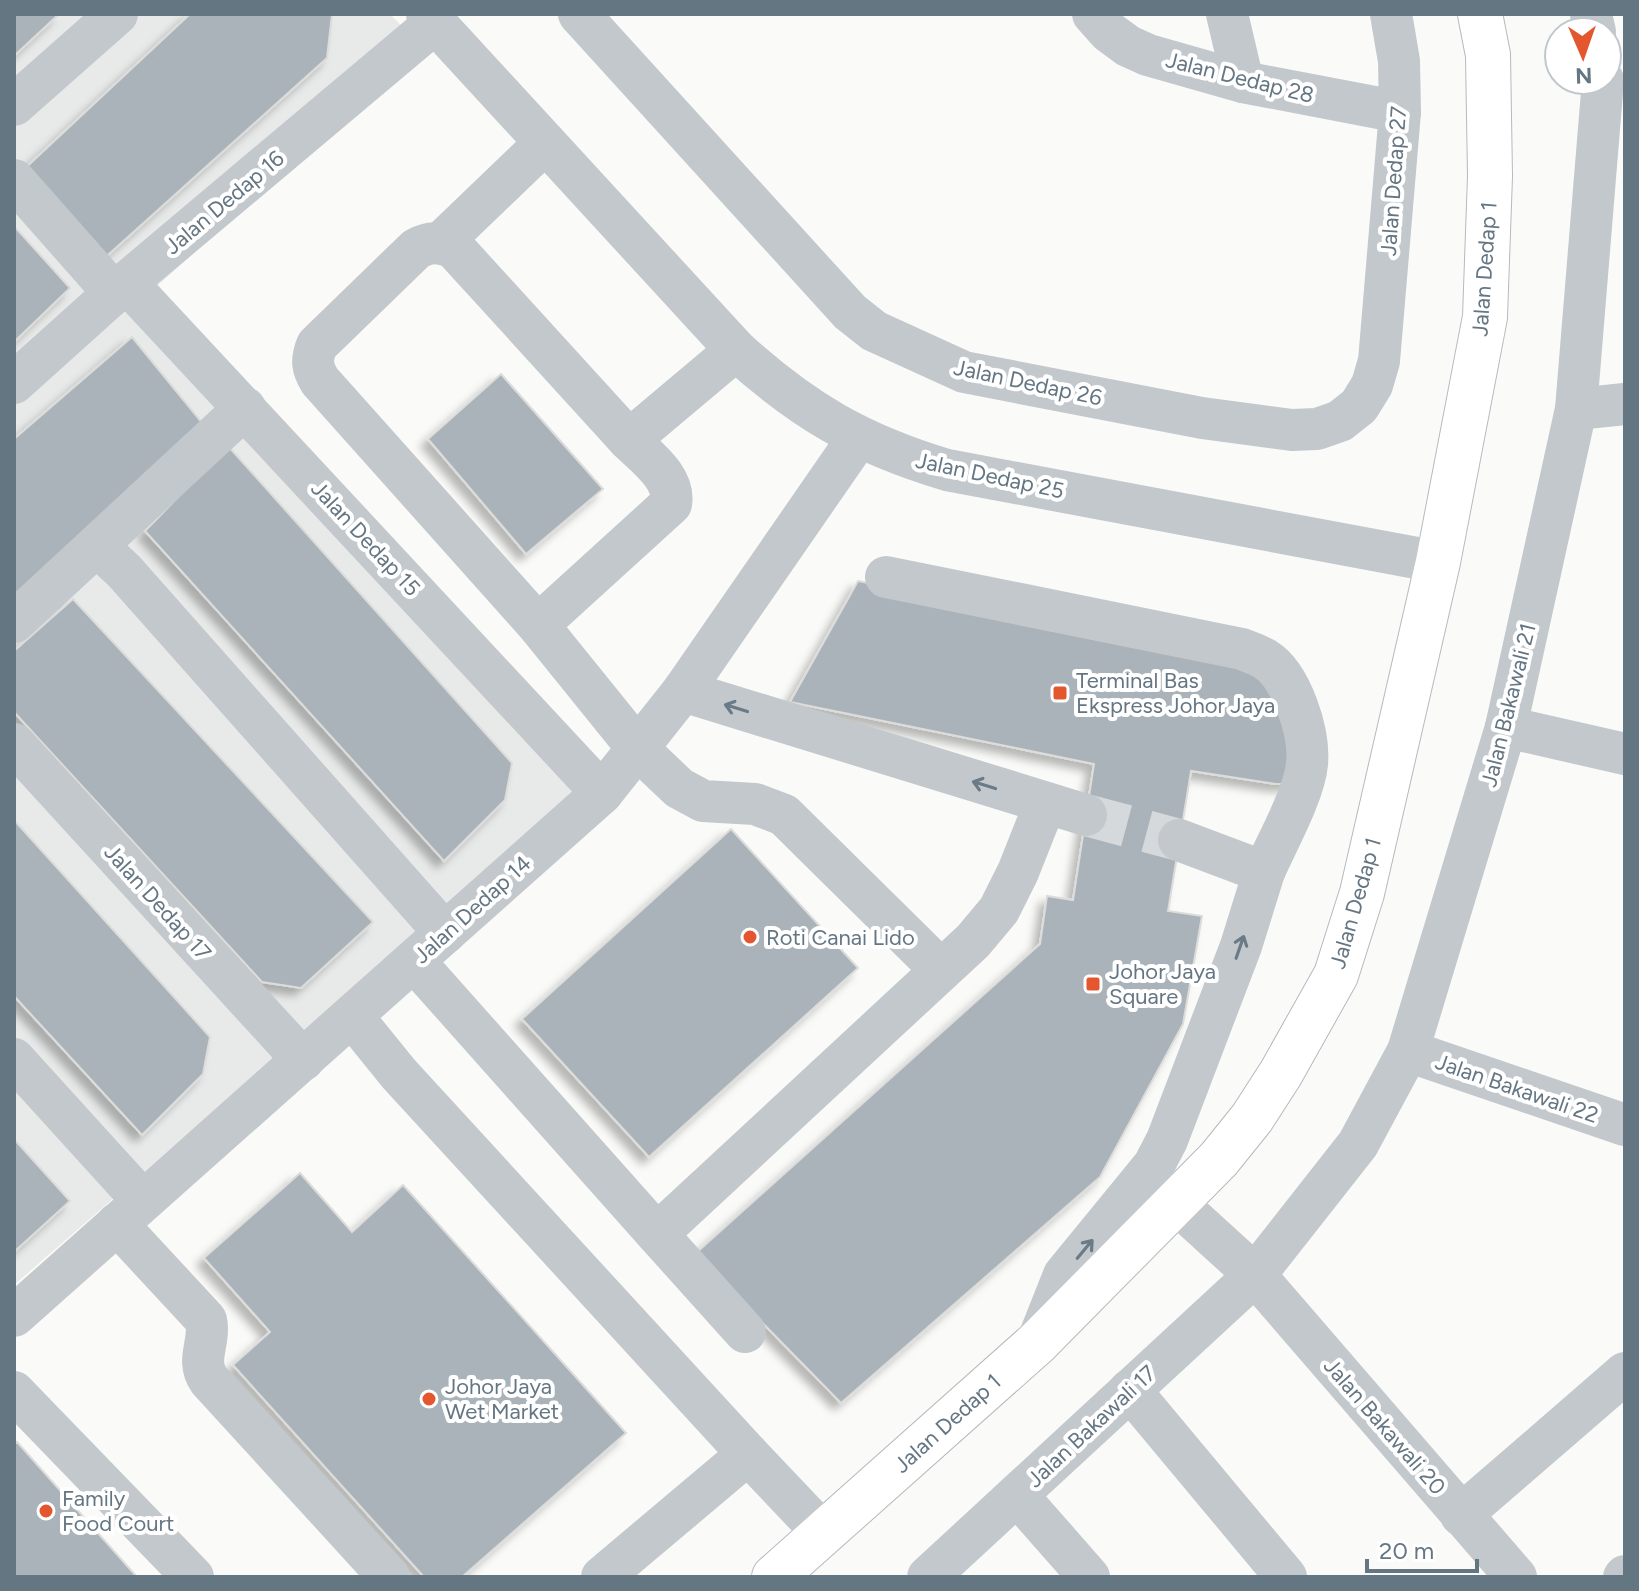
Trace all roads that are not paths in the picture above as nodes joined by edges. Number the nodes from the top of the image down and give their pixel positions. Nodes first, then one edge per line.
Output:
1 (117, 14) edge
2 (579, 14) edge
3 (1093, 14) edge
4 (1227, 14) edge
5 (1391, 14) edge
6 (1480, 14) edge
7 (431, 19) edge
8 (1243, 82) junction
9 (1603, 96) edge
10 (14, 105) edge
11 (1400, 112) junction
12 (545, 143) junction
13 (14, 180) edge
14 (441, 243) junction
15 (1607, 243) edge
16 (121, 289) junction
17 (1379, 349) joint
18 (736, 350) junction
19 (14, 383) edge
20 (1625, 404) edge
21 (245, 408) junction
22 (1576, 409) junction
23 (858, 438) junction
24 (629, 440) junction
25 (97, 546) junction
26 (1438, 562) junction
27 (886, 577) dead end
28 (14, 622) edge
29 (538, 625) junction
30 (683, 691) junction
31 (1506, 727) junction
32 (14, 744) edge
33 (639, 750) junction
34 (1625, 754) edge
35 (602, 793) junction
36 (1045, 804) junction
37 (1086, 815) tunnel mouth
38 (1179, 840) tunnel mouth
39 (1264, 872) junction
40 (445, 933) junction
41 (414, 961) junction
42 (941, 970) junction
43 (352, 1016) junction
44 (1408, 1051) junction
45 (14, 1059) edge
46 (303, 1060) junction
47 (1625, 1125) edge
48 (1176, 1203) junction
49 (130, 1213) junction
50 (657, 1234) junction
51 (1255, 1275) junction
52 (14, 1316) edge
53 (745, 1332) dead end
54 (1037, 1343) junction
55 (1625, 1373) edge
56 (1130, 1390) junction
57 (14, 1392) edge
58 (748, 1454) junction
59 (1017, 1495) junction
60 (1461, 1515) junction
61 (823, 1533) junction
62 (193, 1577) edge
63 (389, 1577) edge
64 (602, 1577) edge
65 (774, 1577) edge
66 (928, 1577) edge
67 (1089, 1577) edge
68 (1286, 1577) edge
69 (1516, 1577) edge

1 - 10 street
2 - 17 street, Jalan Dedap 26
3 - 8 street, Jalan Dedap 28
4 - 8 street
5 - 11 street, Jalan Dedap 27
6 - 26 main road, Jalan Dedap 1
7 - 12 street, Jalan Dedap 25
7 - 16 street, Jalan Dedap 16
8 - 11 street, Jalan Dedap 28
9 - 15 street, Jalan Bakawali 21
11 - 17 street, Jalan Dedap 27
12 - 14 street
12 - 18 street, Jalan Dedap 25
13 - 16 street, Jalan Dedap 15
14 - 24 street
14 - 29 street
15 - 22 street, Jalan Bakawali 21
16 - 19 street, Jalan Dedap 16
16 - 21 street, Jalan Dedap 15
18 - 23 street, Jalan Dedap 25
18 - 24 street
20 - 22 street
21 - 25 street
21 - 35 street, Jalan Dedap 15
22 - 31 street, Jalan Bakawali 21
23 - 26 street, Jalan Dedap 25
23 - 30 street, Jalan Dedap 14
24 - 29 street
25 - 28 street
25 - 40 street
26 - 48 main road, Jalan Dedap 1
27 - 39 street
29 - 33 street
30 - 33 street, Jalan Dedap 14
36 -> 30 street
31 - 34 street
31 - 44 street, Jalan Bakawali 21
32 - 46 street, Jalan Dedap 17
33 - 35 street, Jalan Dedap 14
33 - 42 street
35 - 40 street, Jalan Dedap 14
36 - 37 street
36 - 42 street
38 - 39 street
54 -> 39 street
40 - 41 street, Jalan Dedap 14
41 - 43 street, Jalan Dedap 14
41 - 50 street
42 - 50 street
43 - 46 street, Jalan Dedap 14
43 - 58 street
44 - 47 street, Jalan Bakawali 22
44 - 51 street, Jalan Bakawali 21
45 - 49 street
46 - 49 street, Jalan Dedap 14
48 - 51 street, Jalan Bakawali 20
48 - 54 main road, Jalan Dedap 1
49 - 52 street, Jalan Dedap 14
49 - 63 street
50 - 53 street
51 - 56 street, Jalan Bakawali 17
51 - 60 street, Jalan Bakawali 20
54 - 61 main road, Jalan Dedap 1
55 - 60 street
56 - 59 street, Jalan Bakawali 17
56 - 68 street
57 - 62 street
58 - 61 street
58 - 64 street
59 - 66 street, Jalan Bakawali 17
59 - 67 street
60 - 69 street, Jalan Bakawali 20
61 - 65 main road, Jalan Dedap 1

